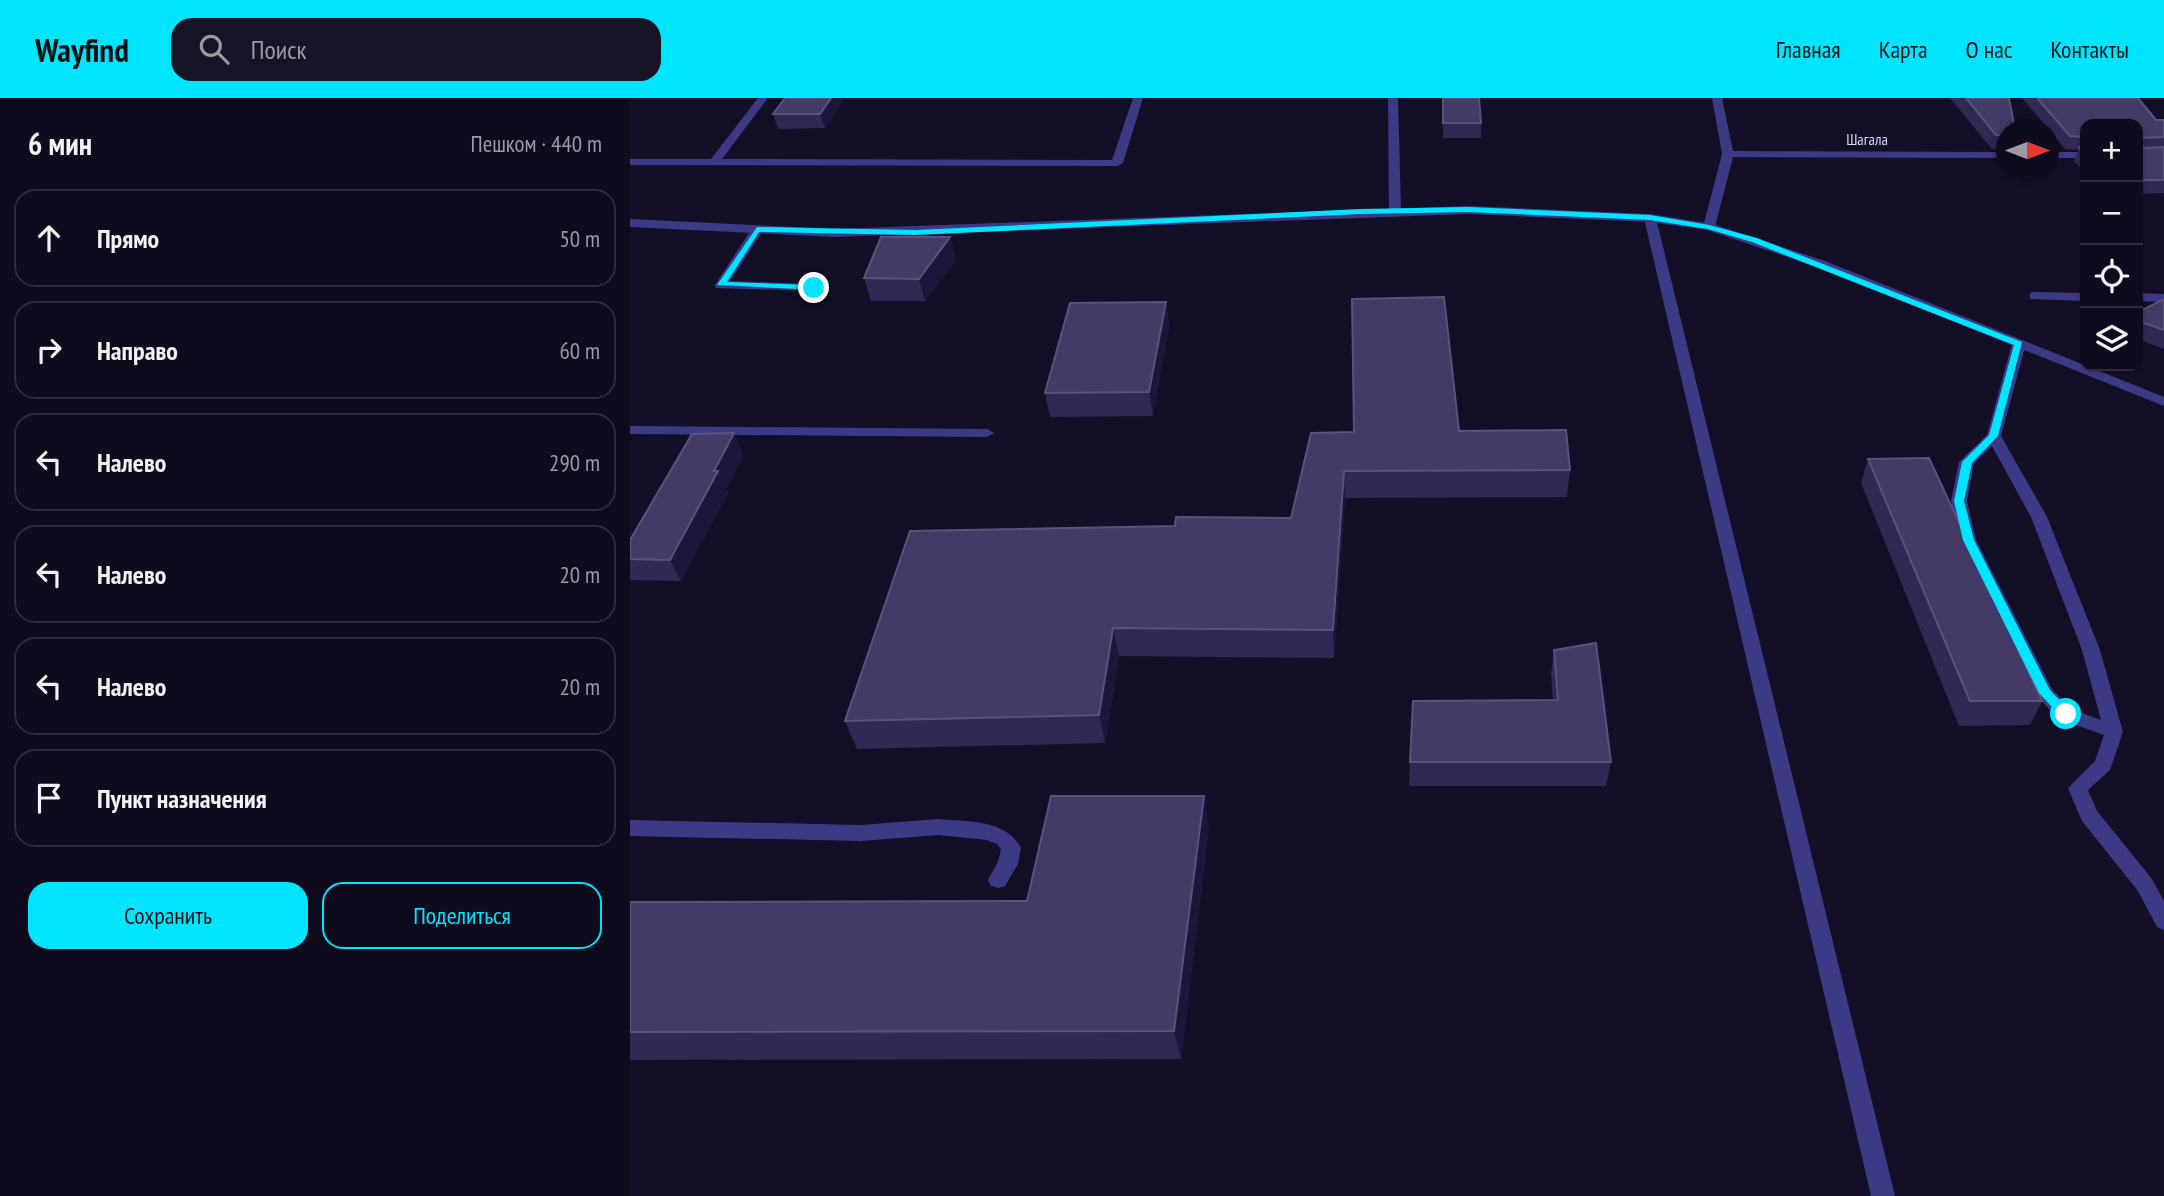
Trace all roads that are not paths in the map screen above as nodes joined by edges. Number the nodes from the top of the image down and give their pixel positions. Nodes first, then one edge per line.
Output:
1 (763, 98) edge
2 (1138, 98) edge
3 (1393, 98) edge
4 (1717, 98) edge
5 (1728, 154) junction
6 (1996, 155) edge
7 (2059, 155) edge
8 (2080, 156) edge
9 (630, 162) edge
10 (714, 162) junction
11 (1395, 211) junction
12 (1650, 218) junction
13 (630, 223) edge
14 (1709, 227) junction
15 (757, 230) junction
16 (814, 288) dead end
17 (2035, 296) dead end
18 (2080, 297) edge
19 (2143, 298) edge
20 (2164, 298) edge
21 (2019, 344) junction
22 (2164, 402) edge
23 (630, 430) edge
24 (987, 433) dead end
25 (1994, 436) junction
26 (2114, 732) junction
27 (630, 828) edge
28 (998, 880) dead end
29 (2164, 921) edge
30 (1883, 1196) edge

1 - 10 street
2 - 10 street
3 - 11 street
4 - 5 street
5 - 6 street, Шагала
5 - 14 street
7 - 8 street
9 - 10 street
11 - 12 street
11 - 15 street
12 - 14 street
12 - 30 street
13 - 15 street
14 - 21 street
15 - 16 street
17 - 18 street
19 - 20 street
21 - 22 street
21 - 25 street
23 - 24 street
25 - 26 street
25 - 26 street
26 - 29 street
27 - 28 street

